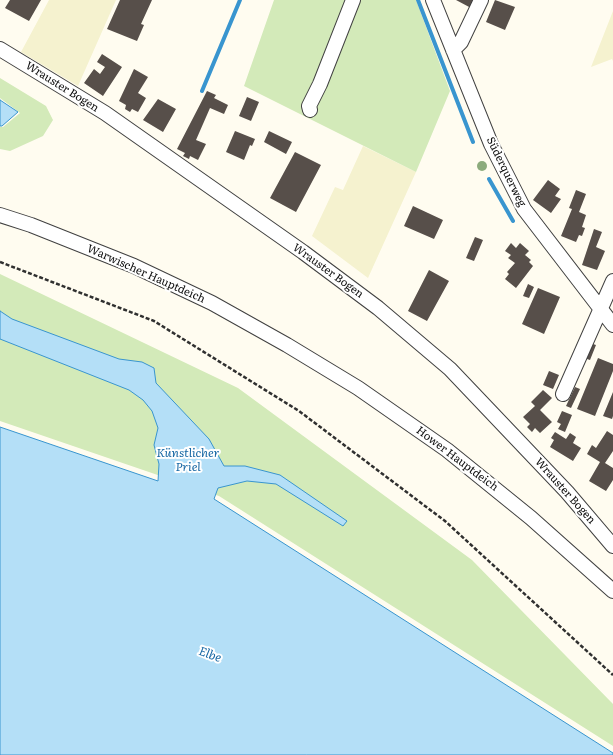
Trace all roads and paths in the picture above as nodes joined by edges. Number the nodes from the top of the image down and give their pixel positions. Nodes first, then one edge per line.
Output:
1 (353, 0) edge
2 (434, 0) edge
3 (481, 0) edge
4 (0, 49) edge
5 (453, 50) junction
6 (310, 110) dead end
7 (0, 215) edge
8 (0, 262) edge
9 (613, 281) edge
10 (601, 309) junction
11 (613, 325) edge
12 (288, 345) joint
13 (563, 394) dead end
14 (613, 546) edge
15 (613, 591) edge
16 (613, 675) edge

1 - 6 street
2 - 5 street, Süderquerweg
3 - 5 street
4 - 14 street, Wrauster Bogen
5 - 10 street, Süderquerweg
7 - 12 street, Warwischer Hauptdeich
8 - 16 path
9 - 10 street
10 - 11 street, Süderquerweg
10 - 13 street
12 - 15 street, Hower Hauptdeich

